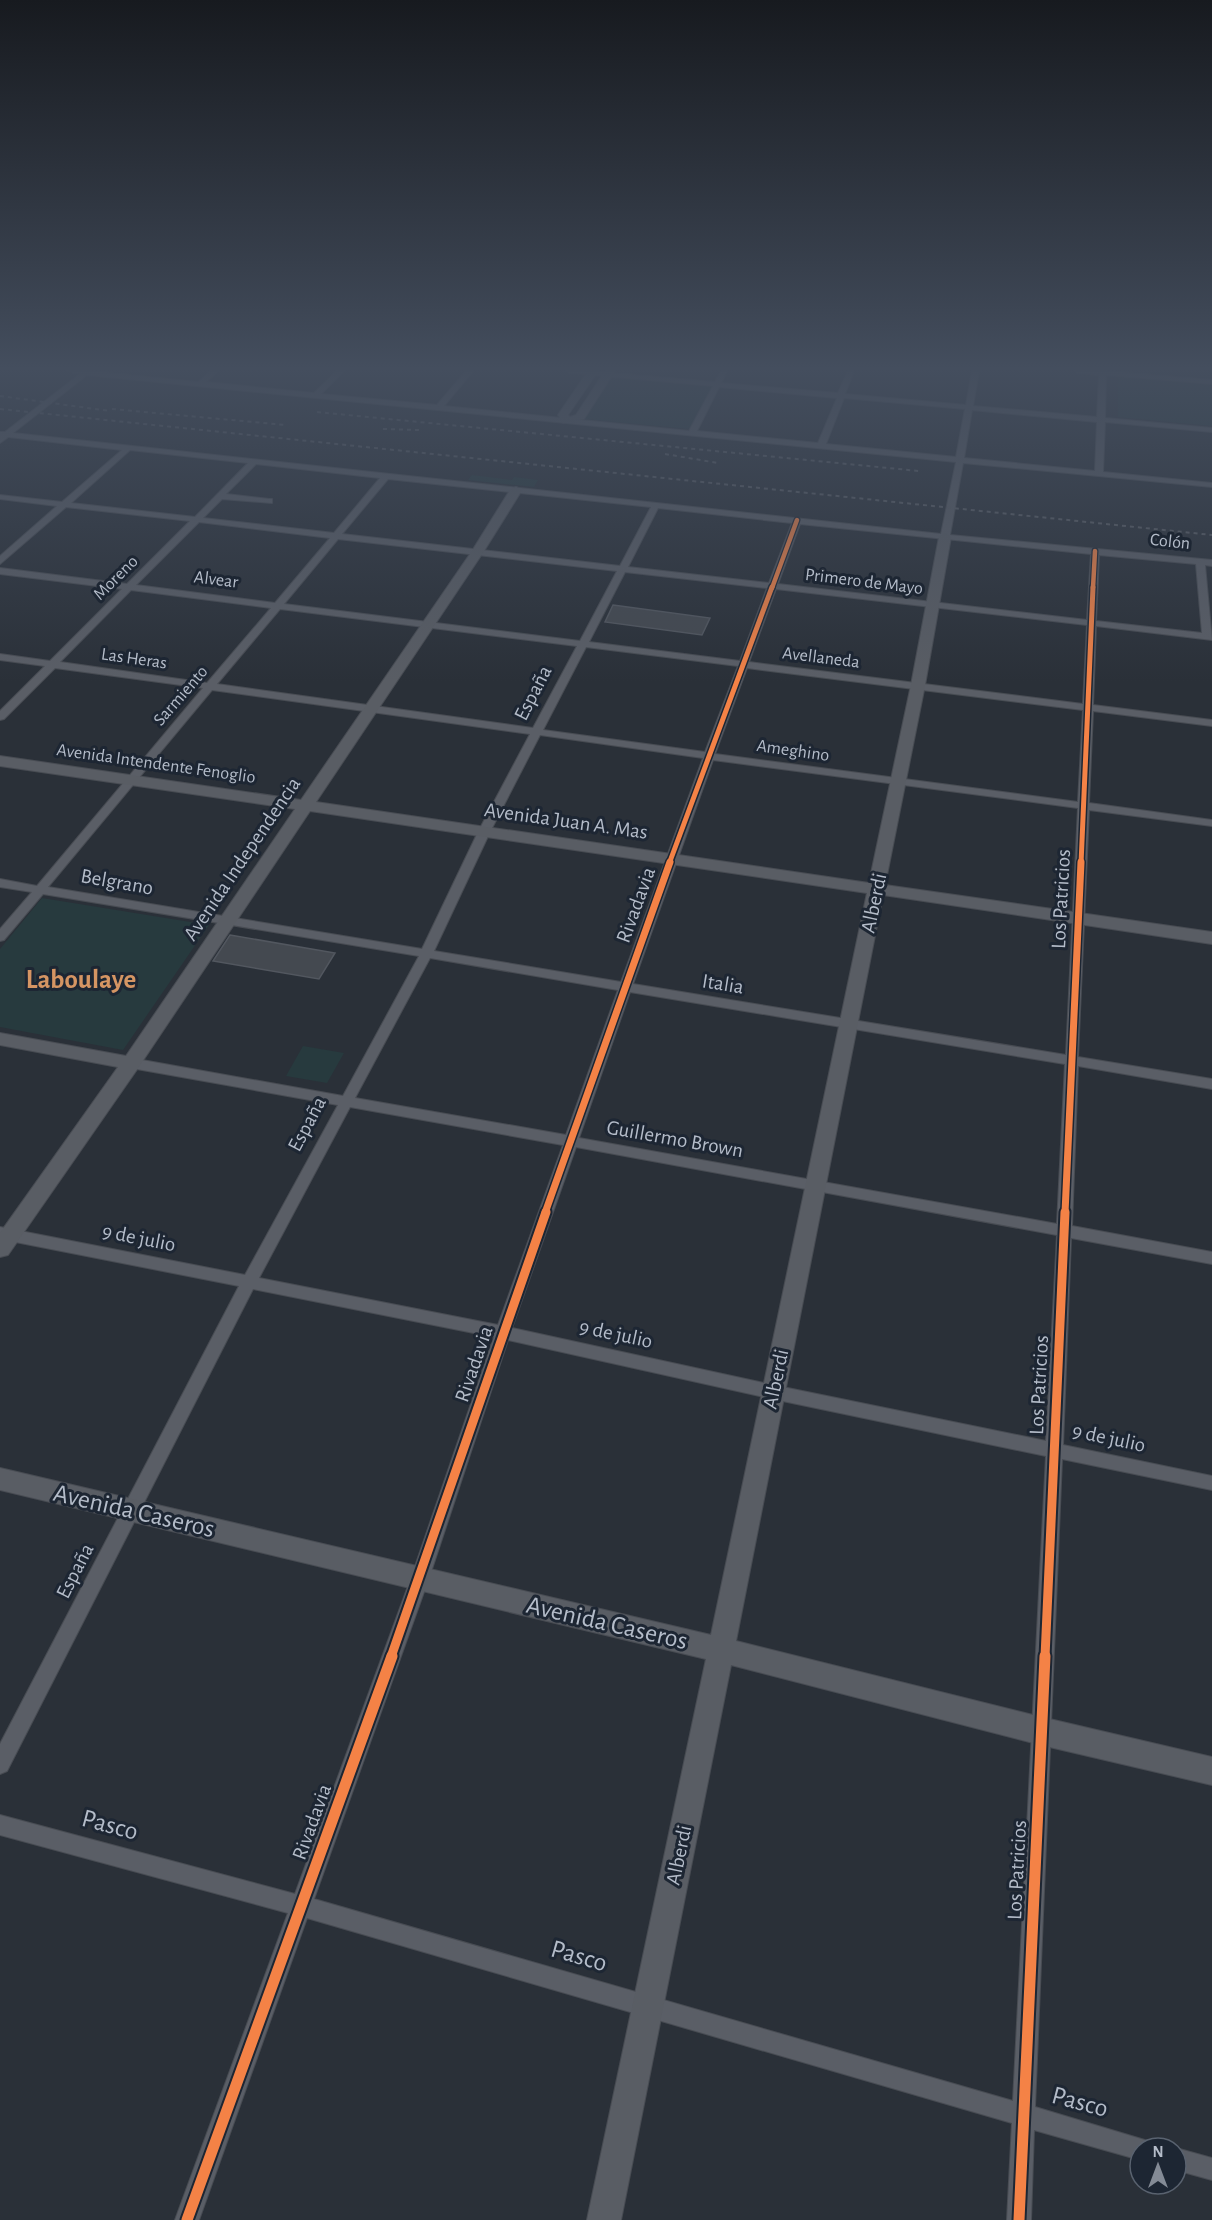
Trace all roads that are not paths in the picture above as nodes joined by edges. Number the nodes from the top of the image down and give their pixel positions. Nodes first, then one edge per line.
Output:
1 (98, 475) edge
2 (241, 475) edge
3 (374, 475) edge
4 (957, 475) edge
5 (1106, 475) edge
6 (386, 476) junction
7 (1212, 485) edge
8 (516, 490) junction
9 (220, 496) junction
10 (0, 497) edge
11 (269, 501) dead end
12 (63, 505) junction
13 (656, 505) junction
14 (198, 520) junction
15 (797, 520) junction
16 (335, 535) junction
17 (945, 537) junction
18 (477, 551) junction
19 (1095, 551) junction
20 (0, 561) edge
21 (1200, 562) junction
22 (1212, 563) edge
23 (622, 570) junction
24 (0, 571) edge
25 (131, 587) junction
26 (772, 587) junction
27 (279, 605) junction
28 (932, 606) junction
29 (1092, 623) junction
30 (427, 624) junction
31 (1210, 637) edge
32 (583, 645) junction
33 (0, 657) edge
34 (55, 664) junction
35 (743, 665) junction
36 (918, 686) junction
37 (211, 687) junction
38 (1088, 707) junction
39 (370, 708) junction
40 (0, 717) edge
41 (1212, 723) edge
42 (538, 731) junction
43 (709, 756) junction
44 (0, 761) edge
45 (129, 781) junction
46 (898, 782) junction
47 (306, 806) junction
48 (1083, 806) junction
49 (1212, 823) edge
50 (484, 832) junction
51 (671, 859) junction
52 (0, 883) edge
53 (40, 889) junction
54 (876, 891) junction
55 (1078, 919) junction
56 (227, 921) junction
57 (0, 937) edge
58 (1212, 938) edge
59 (426, 954) junction
60 (626, 988) junction
61 (849, 1024) junction
62 (0, 1039) edge
63 (1072, 1060) junction
64 (131, 1063) junction
65 (1212, 1084) edge
66 (345, 1100) junction
67 (571, 1142) junction
68 (816, 1185) junction
69 (1064, 1231) junction
70 (3, 1239) edge
71 (1212, 1258) edge
72 (249, 1282) junction
73 (503, 1332) junction
74 (774, 1392) junction
75 (1054, 1449) junction
76 (0, 1479) edge
77 (1212, 1483) edge
78 (132, 1511) junction
79 (420, 1578) junction
80 (721, 1650) junction
81 (1041, 1731) junction
82 (0, 1764) edge
83 (1212, 1771) edge
84 (0, 1825) edge
85 (301, 1906) junction
86 (648, 2006) junction
87 (1024, 2116) junction
88 (1128, 2146) edge
89 (1188, 2162) edge
90 (1212, 2169) edge
91 (188, 2220) edge
92 (604, 2220) edge
93 (1019, 2220) edge

1 - 12 street
2 - 9 street, Moreno
3 - 6 street, Colón
4 - 17 street
5 - 7 street
6 - 8 street, Colón
6 - 16 street, Sarmiento
8 - 13 street, Colón
8 - 18 main road, Avenida Independencia
9 - 11 street
9 - 14 street, Moreno
10 - 12 street, Primero de Mayo
12 - 14 street, Primero de Mayo
12 - 20 street
13 - 15 street, Colón
13 - 23 street, España
14 - 16 street, Primero de Mayo
14 - 25 street, Moreno
15 - 17 street, Colón
15 - 26 street, Rivadavia
16 - 18 street, Primero de Mayo
16 - 27 street, Sarmiento
17 - 19 street, Colón
17 - 28 main road, Alberdi
18 - 23 street, Primero de Mayo
18 - 30 main road, Avenida Independencia
19 - 21 street, Colón
19 - 29 street, Los Patricios
21 - 22 street, Colón
21 - 31 street
23 - 26 street, Primero de Mayo
23 - 32 street, España
24 - 25 street, Alvear
25 - 27 street, Alvear
25 - 34 street, Moreno
26 - 28 street, Primero de Mayo
26 - 35 street, Rivadavia
27 - 30 street, Alvear
27 - 37 street, Sarmiento
28 - 29 street, Primero de Mayo
28 - 36 main road, Alberdi
29 - 31 street, Primero de Mayo
29 - 38 street, Los Patricios
30 - 32 street, Avellaneda
30 - 39 main road, Avenida Independencia
32 - 35 street, Avellaneda
32 - 42 street, España
33 - 34 street, Las Heras
34 - 37 street, Las Heras
34 - 40 street, Moreno
35 - 36 street, Avellaneda
35 - 43 street, Rivadavia
36 - 38 street, Avellaneda
36 - 46 main road, Alberdi
37 - 39 street, Las Heras
37 - 45 street, Sarmiento
38 - 41 street, Avellaneda
38 - 48 street, Los Patricios
39 - 42 street, Ameghino
39 - 47 main road, Avenida Independencia
42 - 43 street, Ameghino
42 - 50 street, España
43 - 46 street, Ameghino
43 - 51 street, Rivadavia
44 - 45 main road, Avenida Intendente Fenoglio
45 - 47 main road, Avenida Intendente Fenoglio
45 - 53 street, Sarmiento
46 - 48 street, Ameghino
46 - 54 main road, Alberdi
47 - 50 main road, Avenida Juan A. Mas
47 - 56 main road, Avenida Independencia
48 - 49 street, Ameghino
48 - 55 street, Los Patricios
50 - 51 main road, Avenida Juan A. Mas
50 - 59 street, España
51 - 54 main road, Avenida Juan A. Mas
51 - 60 street, Rivadavia
52 - 53 street, Belgrano
53 - 56 street, Belgrano
53 - 57 street, Sarmiento
54 - 55 main road, Avenida Juan A. Mas
54 - 61 main road, Alberdi
55 - 58 main road, Avenida Juan A. Mas
55 - 63 street, Los Patricios
56 - 59 street, Italia
56 - 64 main road, Avenida Independencia
59 - 60 street, Italia
59 - 66 street, España
60 - 61 street, Italia
60 - 67 street, Rivadavia
61 - 63 street, Italia
61 - 68 main road, Alberdi
62 - 64 main road
63 - 65 street, Italia
63 - 69 street, Los Patricios
64 - 66 street, Guillermo Brown
64 - 70 main road, Avenida Independencia
66 - 67 street, Guillermo Brown
66 - 72 street, España
67 - 68 street, Guillermo Brown
67 - 73 street, Rivadavia
68 - 69 street, Guillermo Brown
68 - 74 main road, Alberdi
69 - 71 street, Guillermo Brown
69 - 75 street, Los Patricios
70 - 72 street, 9 de julio
72 - 73 street, 9 de julio
72 - 78 street, España
73 - 74 street, 9 de julio
73 - 79 street, Rivadavia
74 - 75 street, 9 de julio
74 - 80 main road, Alberdi
75 - 77 street, 9 de julio
75 - 81 street, Los Patricios
76 - 78 main road, Avenida Caseros
78 - 79 main road, Avenida Caseros
78 - 82 street, España
79 - 80 main road, Avenida Caseros
79 - 85 street, Rivadavia
80 - 81 main road, Avenida Caseros
80 - 86 main road, Alberdi
81 - 83 main road, Avenida Caseros
81 - 87 street, Los Patricios
84 - 85 street, Pasco
85 - 86 street, Pasco
85 - 91 street, Rivadavia
86 - 87 street, Pasco
86 - 92 main road, Alberdi
87 - 88 street, Pasco
87 - 93 street, Los Patricios
89 - 90 street

